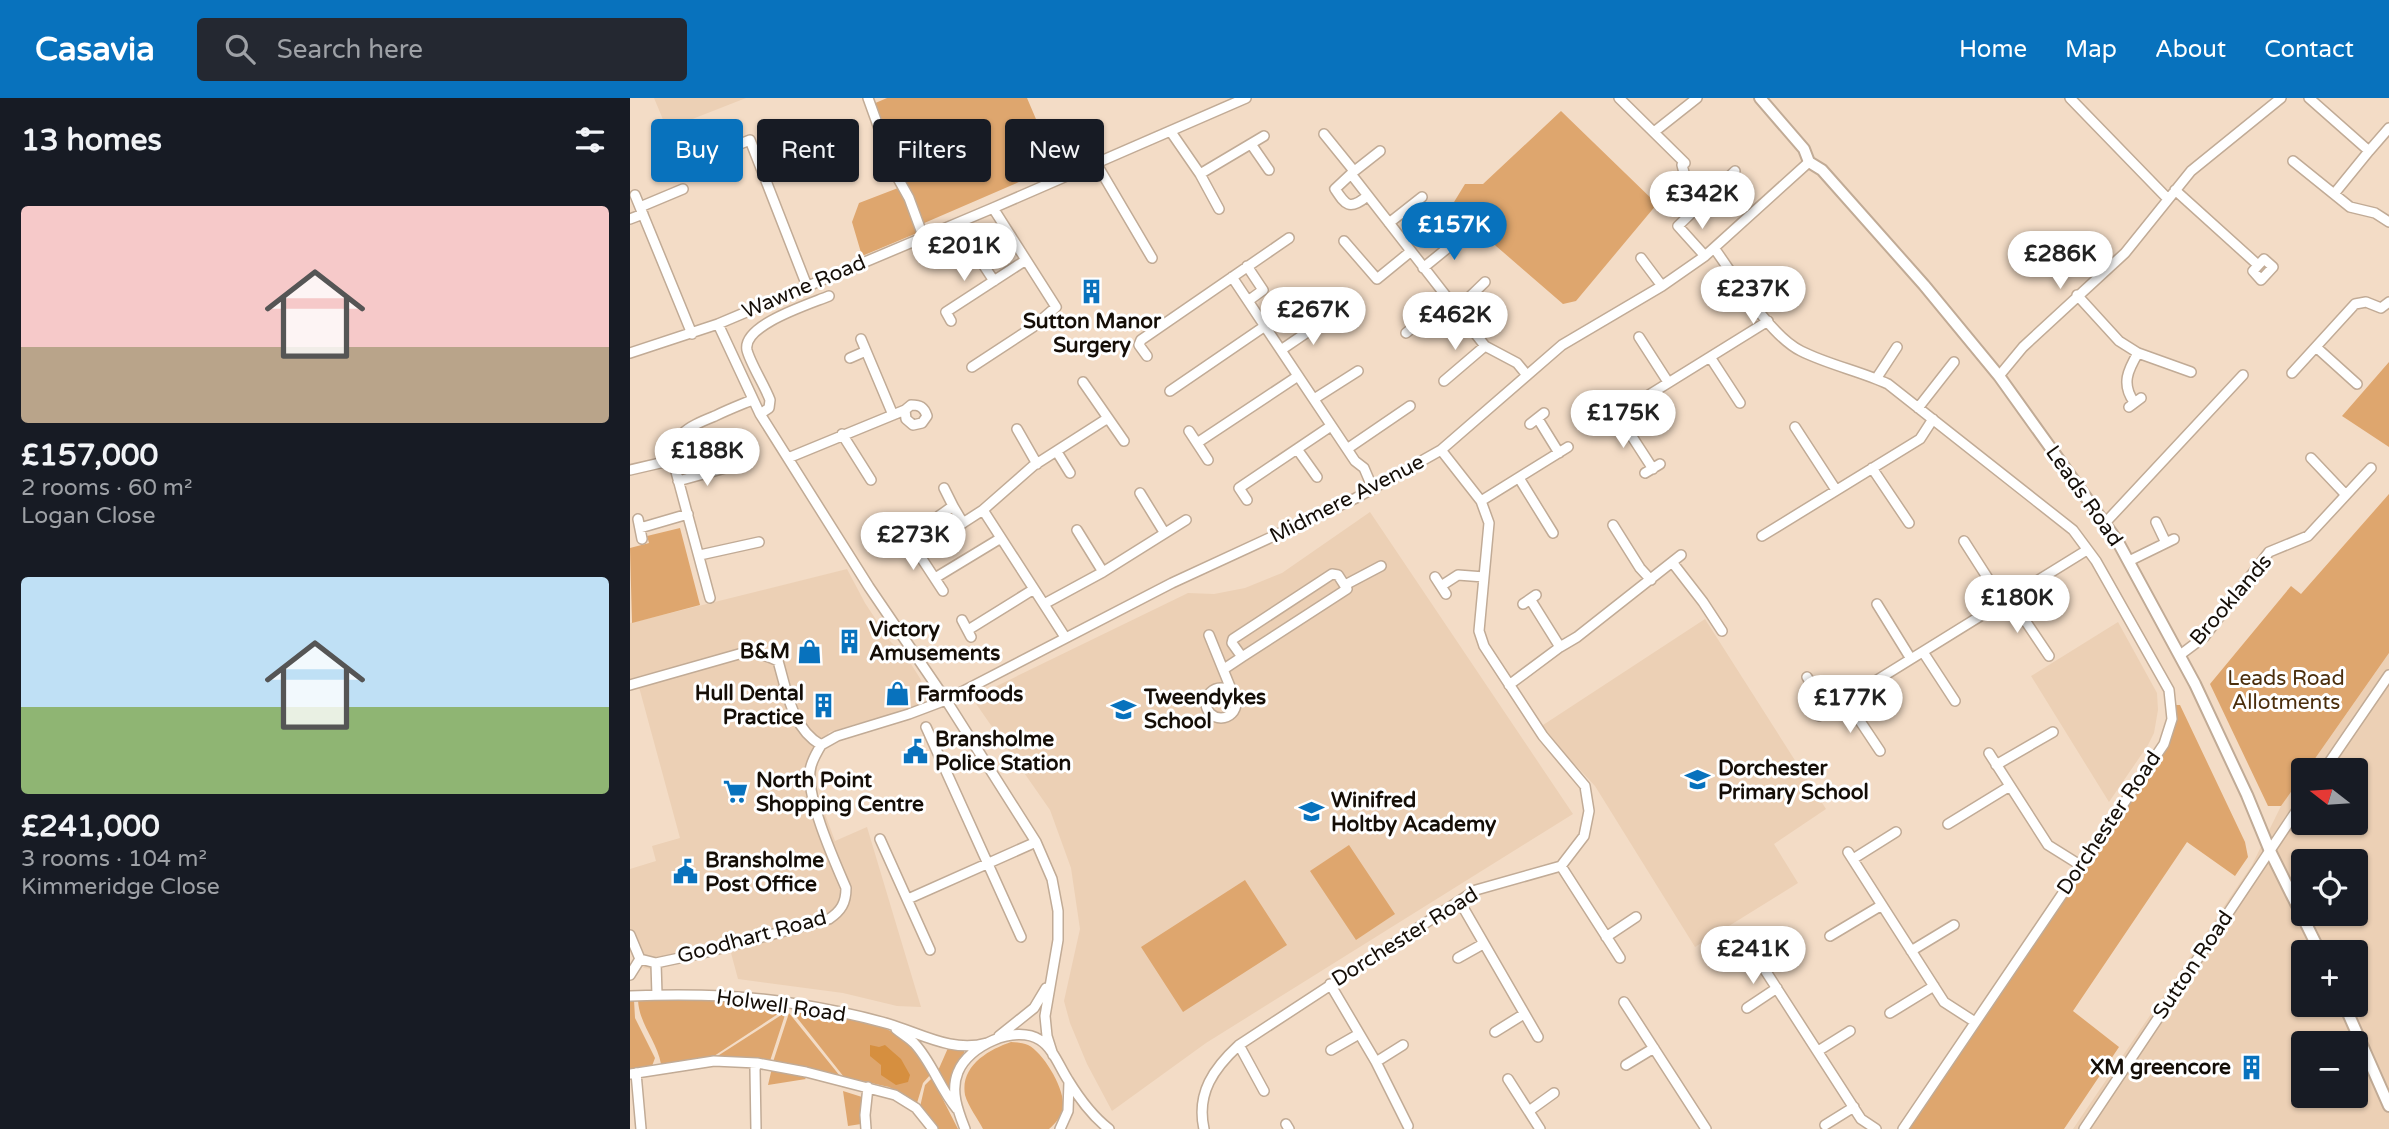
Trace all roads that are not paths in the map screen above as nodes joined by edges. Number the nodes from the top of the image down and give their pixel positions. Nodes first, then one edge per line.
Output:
1 (868, 98) edge
2 (1246, 98) edge
3 (1619, 98) edge
4 (1697, 98) edge
5 (1760, 98) edge
6 (2070, 98) edge
7 (2281, 98) edge
8 (2309, 98) edge
9 (2389, 128) edge
10 (1171, 132) junction
11 (1654, 132) junction
12 (1324, 134) dead end
13 (1264, 136) dead end
14 (743, 144) edge
15 (1251, 144) junction
16 (1380, 150) dead end
17 (2368, 151) junction
18 (756, 155) joint
19 (1104, 160) edge
20 (2293, 161) dead end
21 (1809, 162) junction
22 (1269, 170) dead end
23 (1735, 171) dead end
24 (1352, 173) junction
25 (1200, 174) junction
26 (1104, 177) edge
27 (1053, 182) edge
28 (683, 188) dead end
29 (2175, 190) junction
30 (1694, 192) dead end
31 (2334, 194) junction
32 (635, 195) dead end
33 (1366, 197) junction
34 (1422, 197) dead end
35 (2168, 199) junction
36 (993, 208) junction
37 (1219, 209) dead end
38 (641, 211) junction
39 (630, 219) edge
40 (2389, 222) edge
41 (1389, 223) junction
42 (1466, 233) dead end
43 (923, 236) junction
44 (1289, 238) dead end
45 (1344, 241) dead end
46 (1714, 248) junction
47 (975, 252) dead end
48 (1410, 252) junction
49 (1704, 256) junction
50 (1152, 258) dead end
51 (1641, 258) dead end
52 (1026, 260) junction
53 (2258, 265) dead end
54 (1247, 266) junction
55 (1423, 268) junction
56 (1232, 277) junction
57 (994, 281) junction
58 (1485, 282) dead end
59 (807, 286) junction
60 (1662, 286) junction
61 (2077, 295) junction
62 (829, 296) dead end
63 (1314, 296) dead end
64 (1447, 299) junction
65 (1248, 301) junction
66 (2389, 302) edge
67 (1456, 310) junction
68 (951, 321) dead end
69 (1768, 321) junction
70 (718, 324) junction
71 (1265, 326) junction
72 (1406, 333) dead end
73 (692, 334) junction
74 (1639, 337) dead end
75 (861, 339) dead end
76 (1485, 346) junction
77 (1897, 347) dead end
78 (2316, 347) junction
79 (1281, 350) junction
80 (866, 351) junction
81 (630, 353) edge
82 (2138, 353) junction
83 (1147, 356) dead end
84 (1710, 357) junction
85 (850, 358) dead end
86 (1954, 362) dead end
87 (972, 367) dead end
88 (1358, 371) dead end
89 (2292, 373) dead end
90 (1526, 374) junction
91 (2243, 375) dead end
92 (1298, 376) junction
93 (1999, 376) junction
94 (1877, 379) junction
95 (1444, 381) dead end
96 (1083, 382) dead end
97 (1668, 382) junction
98 (2185, 382) dead end
99 (2357, 384) dead end
100 (1170, 391) dead end
101 (1314, 399) junction
102 (752, 400) junction
103 (1740, 402) dead end
104 (2135, 402) dead end
105 (1410, 406) dead end
106 (1918, 408) junction
107 (905, 410) dead end
108 (760, 414) junction
109 (893, 415) junction
110 (1618, 415) junction
111 (1108, 418) junction
112 (1538, 419) dead end
113 (1933, 419) junction
114 (1602, 424) dead end
115 (1331, 426) junction
116 (1795, 427) dead end
117 (1017, 429) dead end
118 (1189, 430) dead end
119 (842, 434) junction
120 (1124, 441) dead end
121 (1197, 443) junction
122 (1568, 447) dead end
123 (1297, 449) junction
124 (1347, 449) junction
125 (1441, 450) junction
126 (1057, 452) junction
127 (1559, 453) junction
128 (788, 458) junction
129 (2311, 458) dead end
130 (673, 460) junction
131 (1208, 460) dead end
132 (1037, 464) junction
133 (729, 467) dead end
134 (1872, 468) junction
135 (2371, 468) dead end
136 (1653, 469) dead end
137 (630, 470) edge
138 (1070, 473) dead end
139 (1317, 477) dead end
140 (1519, 478) junction
141 (871, 480) dead end
142 (678, 481) junction
143 (944, 488) dead end
144 (1373, 489) junction
145 (1836, 490) junction
146 (1140, 493) dead end
147 (2346, 495) junction
148 (1247, 500) dead end
149 (1481, 501) junction
150 (953, 506) junction
151 (983, 510) junction
152 (688, 514) junction
153 (1185, 520) dead end
154 (2156, 522) dead end
155 (963, 523) junction
156 (1909, 523) dead end
157 (2105, 523) junction
158 (1614, 525) dead end
159 (1077, 530) dead end
160 (1164, 532) junction
161 (1553, 533) dead end
162 (907, 536) dead end
163 (1762, 536) dead end
164 (1001, 538) junction
165 (642, 539) dead end
166 (759, 541) dead end
167 (1964, 541) dead end
168 (2087, 550) junction
169 (700, 555) junction
170 (1681, 555) dead end
171 (2129, 561) junction
172 (1672, 562) junction
173 (1381, 566) dead end
174 (1102, 572) junction
175 (1435, 577) dead end
176 (1484, 577) junction
177 (935, 578) junction
178 (1651, 580) junction
179 (1345, 585) junction
180 (1034, 589) junction
181 (943, 591) dead end
182 (710, 598) dead end
183 (1529, 599) dead end
184 (2007, 600) junction
185 (1044, 604) junction
186 (1877, 604) dead end
187 (962, 620) dead end
188 (1722, 631) dead end
189 (1209, 635) dead end
190 (1065, 637) junction
191 (1560, 647) junction
192 (1923, 652) junction
193 (2180, 655) junction
194 (2049, 656) dead end
195 (1242, 657) junction
196 (1911, 659) junction
197 (1224, 669) junction
198 (2389, 675) edge
199 (1807, 677) dead end
200 (630, 685) edge
201 (1509, 685) junction
202 (1233, 694) dead end
203 (946, 700) junction
204 (1846, 700) junction
205 (1955, 701) dead end
206 (926, 727) dead end
207 (2053, 732) dead end
208 (821, 746) junction
209 (1880, 751) dead end
210 (1989, 753) dead end
211 (2332, 758) edge
212 (1996, 765) junction
213 (2010, 786) junction
214 (2291, 819) edge
215 (1948, 824) dead end
216 (1896, 832) dead end
217 (880, 839) dead end
218 (1036, 842) junction
219 (2270, 851) junction
220 (987, 864) junction
221 (2080, 865) junction
222 (1561, 866) junction
223 (908, 899) junction
224 (1460, 902) junction
225 (1882, 905) junction
226 (1636, 917) dead end
227 (1954, 925) dead end
228 (630, 935) edge
229 (1830, 936) dead end
230 (1021, 937) dead end
231 (1606, 937) junction
232 (1743, 937) dead end
233 (2314, 940) edge
234 (1786, 942) dead end
235 (1483, 944) junction
236 (930, 950) dead end
237 (1912, 951) junction
238 (640, 958) junction
239 (1458, 958) dead end
240 (1620, 958) dead end
241 (1758, 960) junction
242 (656, 963) junction
243 (630, 975) edge
244 (1049, 984) junction
245 (1330, 984) junction
246 (1934, 986) junction
247 (1777, 988) junction
248 (657, 995) junction
249 (630, 996) edge
250 (1624, 1002) dead end
251 (1747, 1008) dead end
252 (1890, 1013) dead end
253 (1524, 1014) junction
254 (2350, 1017) edge
255 (1975, 1022) junction
256 (889, 1024) junction
257 (1850, 1031) dead end
258 (1495, 1032) dead end
259 (1359, 1034) junction
260 (999, 1036) junction
261 (1538, 1037) dead end
262 (987, 1043) junction
263 (1239, 1045) junction
264 (1403, 1045) dead end
265 (1654, 1048) junction
266 (1331, 1050) dead end
267 (1818, 1051) junction
268 (1053, 1055) junction
269 (1376, 1062) junction
270 (757, 1063) junction
271 (1626, 1065) dead end
272 (633, 1073) edge
273 (1508, 1079) dead end
274 (1069, 1082) junction
275 (868, 1087) junction
276 (1264, 1091) dead end
277 (1554, 1093) dead end
278 (2389, 1106) edge
279 (1854, 1107) junction
280 (957, 1110) junction
281 (1529, 1111) junction
282 (1825, 1125) dead end
283 (1408, 1126) dead end
284 (642, 1129) edge
285 (756, 1129) edge
286 (866, 1129) edge
287 (933, 1129) edge
288 (965, 1129) edge
289 (1060, 1129) edge
290 (1109, 1129) edge
291 (1204, 1129) edge
292 (1540, 1129) edge
293 (1706, 1129) edge
294 (1876, 1129) edge
295 (1903, 1129) edge
296 (2084, 1129) edge

1 - 43 street
2 - 10 street, Wawne Road
3 - 11 street
4 - 11 street
5 - 21 main road, Leads Road
6 - 35 street
7 - 29 street
8 - 17 street
9 - 17 street
10 - 19 street, Wawne Road
10 - 25 street
11 - 30 street
12 - 24 street
13 - 15 street
14 - 18 street
15 - 22 street
15 - 25 street
16 - 24 street
17 - 31 street
18 - 59 street
20 - 31 street
21 - 46 street, Midmere Avenue
21 - 93 main road, Leads Road
23 - 49 street
24 - 33 street
24 - 33 street
25 - 37 street
26 - 50 street
27 - 36 street, Wawne Road
28 - 38 street
29 - 35 street
29 - 53 street
31 - 40 street
32 - 38 street
33 - 41 street
34 - 41 street
35 - 61 street
36 - 43 street, Wawne Road
36 - 52 street
38 - 39 street
38 - 73 street
41 - 48 street
42 - 55 street
43 - 59 street, Wawne Road
44 - 54 street
45 - 48 street
46 - 49 street, Midmere Avenue
46 - 69 street, Dorchester Road
47 - 57 street
48 - 55 street
49 - 60 street, Midmere Avenue
51 - 60 street
52 - 57 street
52 - 87 street
54 - 56 street
54 - 65 street
55 - 64 street
56 - 65 street
56 - 83 street
57 - 68 street
58 - 67 street
59 - 70 street, Wawne Road
60 - 90 street, Midmere Avenue
61 - 82 street
61 - 93 street
62 - 108 street
63 - 79 street
64 - 67 street
64 - 72 street
65 - 71 street
66 - 78 street
67 - 76 street
69 - 84 street
69 - 94 street, Dorchester Road
70 - 73 street, Wawne Road
70 - 102 street
71 - 79 street
71 - 100 street
73 - 81 street, Wawne Road
74 - 97 street
75 - 80 street
76 - 90 street
76 - 95 street
77 - 94 street
78 - 89 street
78 - 99 street
79 - 92 street
80 - 85 street
80 - 109 street
82 - 98 street
82 - 104 street
84 - 97 street
84 - 103 street
86 - 106 street
88 - 101 street
90 - 125 street, Midmere Avenue
91 - 157 street
92 - 101 street
92 - 121 street
93 - 157 main road, Leads Road
94 - 106 street, Dorchester Road
96 - 111 street
97 - 110 street
101 - 115 street
102 - 108 street
102 - 130 street
105 - 124 street
106 - 113 street, Dorchester Road
107 - 109 street
108 - 128 street
109 - 119 street
110 - 114 street
110 - 136 street
111 - 120 street
111 - 126 street
112 - 127 street
113 - 134 street
113 - 168 street, Dorchester Road
115 - 123 street
115 - 124 street
116 - 145 street
117 - 132 street
118 - 121 street
119 - 128 street
119 - 141 street
121 - 131 street
122 - 127 street
123 - 139 street
123 - 148 street
124 - 144 street
125 - 144 street, Midmere Avenue
125 - 149 street
126 - 132 street
126 - 138 street
127 - 140 street
128 - 203 street
129 - 147 street
130 - 137 street
130 - 142 street
132 - 151 street
133 - 142 street
134 - 145 street
134 - 156 street
135 - 147 street, Brooklands
140 - 149 street
140 - 161 street
142 - 152 street
143 - 150 street
144 - 190 street, Midmere Avenue
145 - 163 street
146 - 160 street
147 - 193 street, Brooklands
149 - 176 street
150 - 155 street
150 - 155 street
151 - 155 street
151 - 164 street
152 - 165 street
152 - 169 street
153 - 160 street
154 - 171 street
157 - 171 main road, Leads Road
158 - 178 street
159 - 174 street
160 - 174 street
162 - 177 street
164 - 177 street
164 - 180 street
166 - 169 street
167 - 184 street
168 - 184 street
168 - 221 street, Dorchester Road
169 - 182 street
170 - 172 street
171 - 193 main road, Leads Road
172 - 178 street
172 - 188 street
173 - 179 street
174 - 185 street
175 - 176 street
176 - 201 street
177 - 181 street
178 - 191 street
179 - 195 street
179 - 195 street
180 - 185 street
180 - 187 street
183 - 191 street
184 - 192 street
184 - 194 street
185 - 190 street
186 - 196 street
189 - 197 street
190 - 203 street, Midmere Avenue
191 - 201 street
192 - 196 street
192 - 205 street
193 - 219 main road, Leads Road
195 - 197 street
196 - 204 street
197 - 202 street
198 - 211 street
199 - 204 street
200 - 208 street
201 - 222 street
203 - 208 street
203 - 218 street
204 - 209 street
206 - 220 street
207 - 212 street
208 - 242 street, Goodhart Road
210 - 212 street
212 - 213 street
213 - 215 street
213 - 221 street
214 - 219 street, Sutton Road
216 - 225 street
217 - 223 street
218 - 220 street
218 - 244 street
219 - 233 main road, Leads Road
219 - 296 street, Sutton Road
220 - 223 street
220 - 230 street
221 - 255 street, Dorchester Road
222 - 224 street, Dorchester Road
222 - 231 street
223 - 236 street
224 - 235 street
224 - 245 street, Dorchester Road
225 - 229 street
225 - 237 street
226 - 231 street
227 - 237 street
228 - 238 street
231 - 240 street
232 - 241 street
234 - 241 street
235 - 239 street
235 - 253 street
237 - 246 street
238 - 242 street, Goodhart Road
238 - 243 street
241 - 247 street
242 - 248 street
244 - 260 street
244 - 268 street
245 - 259 street
245 - 263 street, Dorchester Road
246 - 252 street
246 - 255 street
247 - 251 street
247 - 267 street
248 - 249 street, Holwell Road
248 - 256 street, Holwell Road
250 - 265 street
253 - 258 street
253 - 261 street
254 - 278 main road
255 - 295 street, Dorchester Road
256 - 262 street, Holwell Road
256 - 280 street, Holwell Road
257 - 267 street
259 - 266 street
259 - 269 street
260 - 262 street
260 - 268 street
262 - 280 street
263 - 276 street
263 - 291 street, Dorchester Road
264 - 269 street
265 - 271 street
265 - 293 street
267 - 279 street
268 - 274 street
269 - 283 street
270 - 272 street
270 - 275 street
270 - 285 street
272 - 284 street
273 - 281 street
274 - 289 street
274 - 290 street
275 - 286 street
275 - 287 street
277 - 281 street
279 - 282 street
279 - 294 street
280 - 288 street
281 - 292 street

